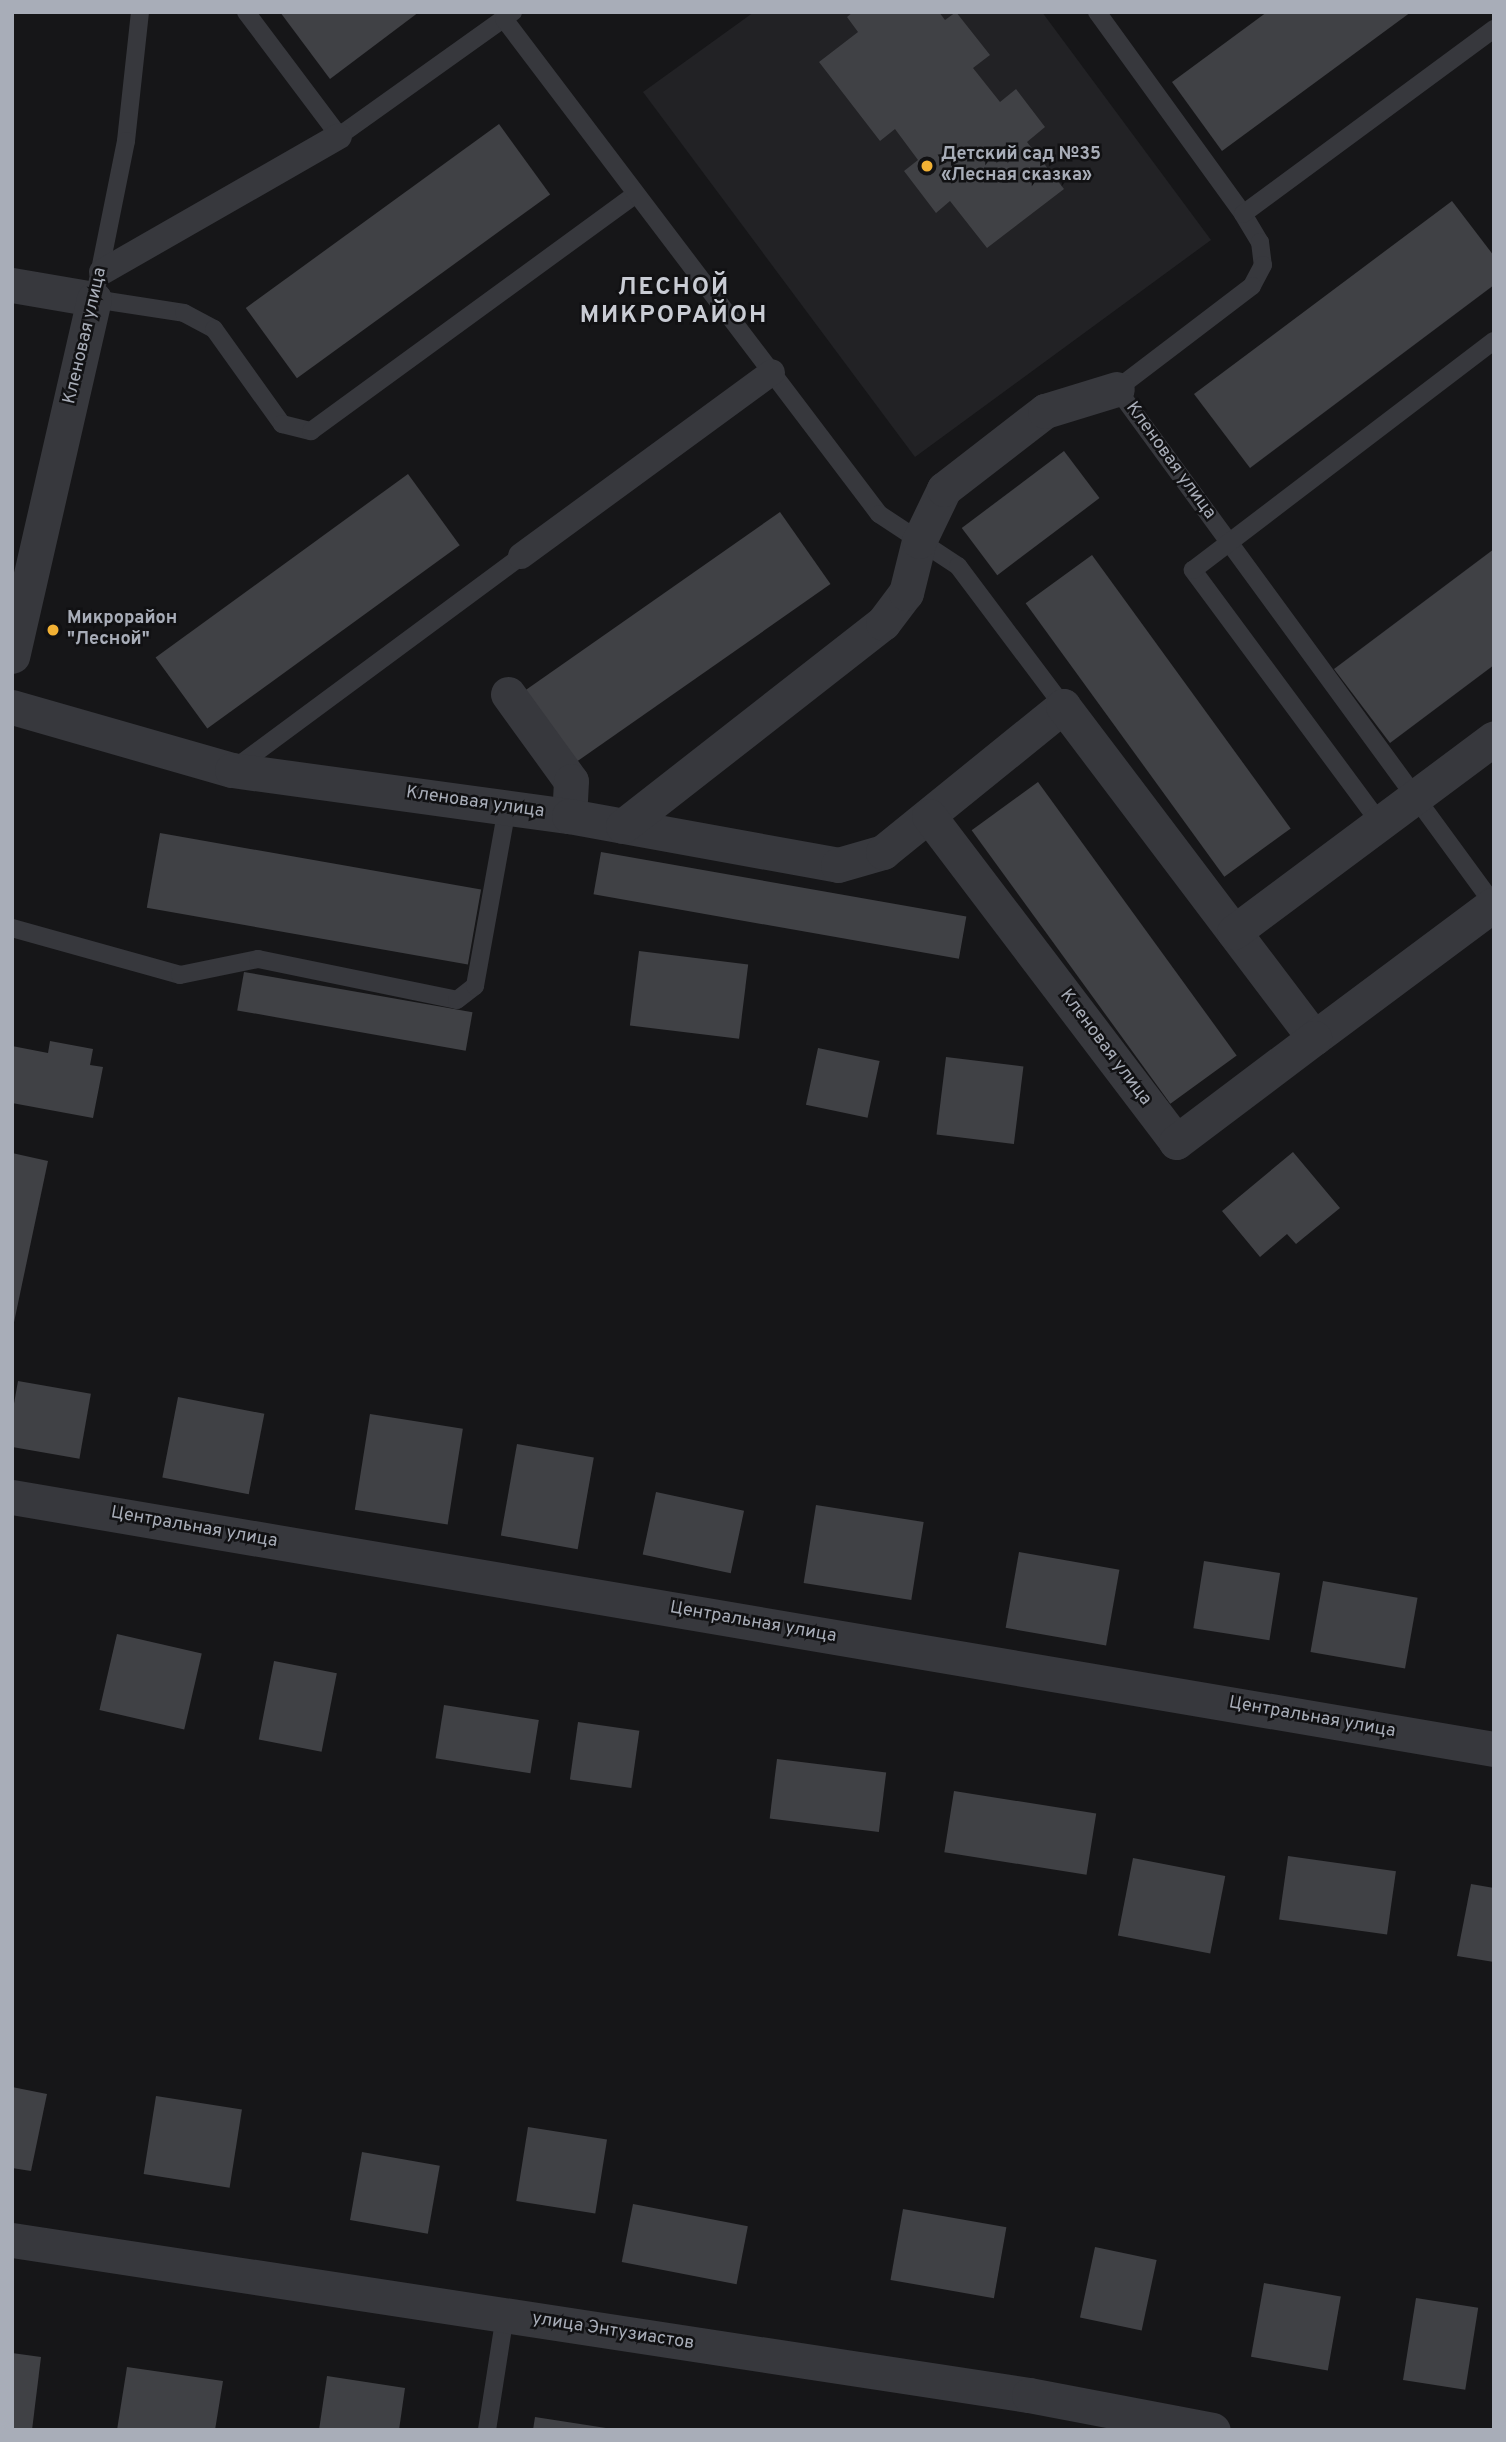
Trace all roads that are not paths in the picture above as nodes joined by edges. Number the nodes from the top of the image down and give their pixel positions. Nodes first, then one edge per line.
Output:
1 (140, 12) edge
2 (246, 12) edge
3 (1097, 12) edge
4 (508, 16) edge
5 (1494, 29) edge
6 (339, 136) junction
7 (636, 194) junction
8 (1243, 214) junction
9 (12, 285) edge
10 (98, 286) junction
11 (1494, 341) edge
12 (772, 372) junction
13 (1117, 389) junction
14 (1226, 539) junction
15 (919, 541) junction
16 (521, 556) joint
17 (12, 656) edge
18 (508, 694) dead end
19 (1063, 706) junction
20 (12, 707) edge
21 (1494, 738) edge
22 (232, 770) junction
23 (1415, 798) junction
24 (507, 808) junction
25 (569, 816) junction
26 (929, 816) junction
27 (1380, 823) junction
28 (623, 826) junction
29 (1493, 903) edge
30 (12, 928) edge
31 (1234, 932) junction
32 (1314, 1038) junction
33 (12, 1497) edge
34 (1494, 1749) edge
35 (12, 2240) edge
36 (505, 2315) junction
37 (487, 2430) edge
38 (1213, 2430) edge

1 - 10 lane, Кленовая улица
2 - 6 lane
3 - 8 lane, Кленовая улица
4 - 6 lane
4 - 7 lane
5 - 8 lane
6 - 10 street
7 - 10 lane
7 - 12 lane
8 - 13 lane, Кленовая улица
9 - 10 street
10 - 17 street, Кленовая улица
11 - 14 lane
12 - 15 lane
12 - 16 street
13 - 14 lane, Кленовая улица
13 - 15 street
14 - 23 lane, Кленовая улица
14 - 27 lane
15 - 19 lane
15 - 28 street
16 - 22 lane
18 - 25 street
19 - 26 street, Кленовая улица
19 - 31 street
20 - 22 street, Кленовая улица
21 - 23 street
22 - 24 street, Кленовая улица
23 - 27 street
23 - 29 lane, Кленовая улица
24 - 25 street, Кленовая улица
24 - 30 lane
25 - 28 street, Кленовая улица
26 - 28 street, Кленовая улица
26 - 32 street, Кленовая улица
27 - 31 street
29 - 32 street, Кленовая улица
31 - 32 street
33 - 34 street, Центральная улица
35 - 36 street, улица Энтузиастов
36 - 37 lane
36 - 38 street, улица Энтузиастов

